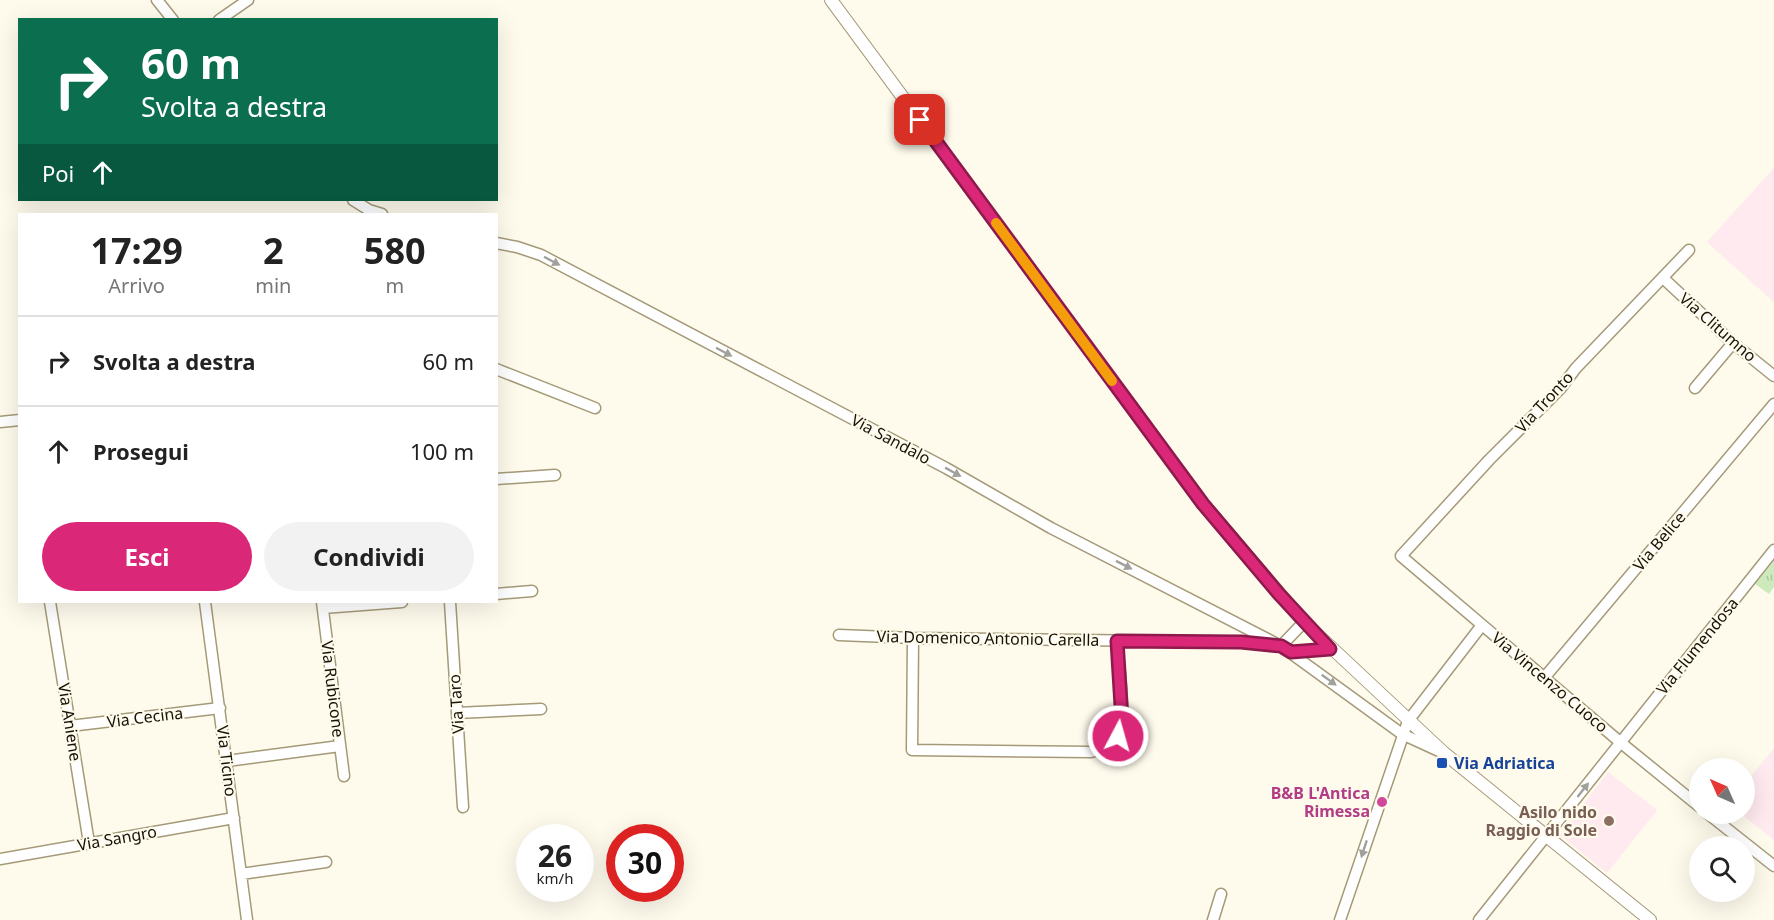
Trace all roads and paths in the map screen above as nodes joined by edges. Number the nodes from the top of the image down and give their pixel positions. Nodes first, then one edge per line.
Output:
1 (157, 0) edge
2 (248, 0) edge
3 (831, 0) edge
4 (171, 18) edge
5 (222, 18) edge
6 (355, 201) edge
7 (379, 213) edge
8 (498, 243) edge
9 (1689, 250) dead end
10 (1663, 278) junction
11 (1733, 343) junction
12 (498, 370) edge
13 (1774, 376) edge
14 (1695, 388) dead end
15 (1774, 404) edge
16 (595, 408) dead end
17 (18, 420) edge
18 (0, 422) edge
19 (555, 475) dead end
20 (498, 479) edge
21 (1774, 550) edge
22 (1401, 556) joint
23 (532, 591) dead end
24 (498, 594) edge
25 (50, 603) edge
26 (205, 603) edge
27 (375, 603) edge
28 (450, 603) edge
29 (322, 605) edge
30 (1304, 622) junction
31 (1482, 625) junction
32 (839, 635) dead end
33 (913, 638) junction
34 (1117, 641) junction
35 (1286, 649) junction
36 (1330, 649) junction
37 (1544, 678) junction
38 (220, 708) junction
39 (541, 709) dead end
40 (457, 713) junction
41 (1408, 720) junction
42 (70, 726) junction
43 (1402, 734) junction
44 (1620, 742) junction
45 (340, 746) junction
46 (1444, 753) junction
47 (227, 761) junction
48 (344, 776) dead end
49 (1689, 798) edge
50 (463, 807) dead end
51 (234, 818) junction
52 (1721, 824) edge
53 (1547, 836) junction
54 (89, 843) junction
55 (0, 859) edge
56 (326, 862) dead end
57 (1774, 866) edge
58 (241, 874) junction
59 (1221, 894) dead end
60 (247, 920) edge
61 (1213, 920) edge
62 (1340, 920) edge
63 (1479, 920) edge
64 (1650, 920) edge

1 - 4 street
2 - 5 street
3 - 30 street
6 - 7 street
8 -> 35 street, Via Sandalo
9 - 10 street, Via Tronto
10 - 11 street, Via Clitumno
10 - 22 street, Via Tronto
11 - 13 street, Via Clitumno
11 - 14 street
12 - 16 street
15 - 37 street, Via Belice
17 - 18 street
19 - 20 street
21 - 44 street, Via Flumendosa
22 - 31 street, Via Vincenzo Cuoco
23 - 24 street
25 - 42 street, Via Aniene
26 - 38 street, Via Ticino
27 - 29 street
28 - 40 street, Via Taro
29 - 45 street, Via Rubicone
30 - 35 street
30 - 36 street
31 - 37 street, Via Vincenzo Cuoco
31 - 41 street
32 - 33 street, Via Domenico Antonio Carella
33 - 34 street, Via Domenico Antonio Carella
33 - 34 street
34 - 35 street, Via Domenico Antonio Carella
35 - 36 street, Via Domenico Antonio Carella
35 -> 43 street
36 - 41 street
37 - 44 street, Via Vincenzo Cuoco
38 - 42 street, Via Cecina
38 - 47 street, Via Ticino
39 - 40 street
40 - 50 street, Via Taro
41 - 43 street
41 - 46 street
42 - 54 street, Via Aniene
43 - 46 street
43 -> 62 street
44 - 49 street, Via Vincenzo Cuoco
53 -> 44 street, Via Flumendosa
45 - 47 street
45 - 48 street, Via Rubicone
46 - 53 street
47 - 51 street, Via Ticino
51 - 54 street, Via Sangro
51 - 58 street, Via Ticino
52 - 57 street
53 - 63 street, Via Flumendosa
53 - 64 street
54 - 55 street, Via Sangro
56 - 58 street
58 - 60 street, Via Ticino
59 - 61 street

